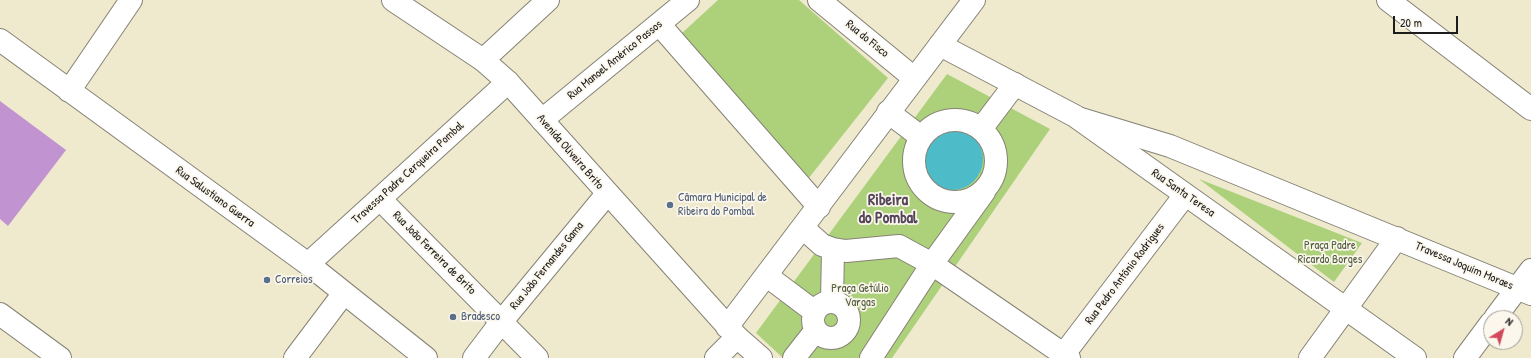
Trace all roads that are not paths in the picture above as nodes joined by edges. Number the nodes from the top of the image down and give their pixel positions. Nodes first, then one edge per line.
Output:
1 (131, 0) edge
2 (393, 0) edge
3 (548, 0) edge
4 (688, 0) edge
5 (819, 0) edge
6 (974, 0) edge
7 (1388, 0) edge
8 (659, 24) junction
9 (0, 40) edge
10 (940, 45) junction
11 (483, 60) junction
12 (914, 78) junction
13 (508, 82) junction
14 (1015, 84) junction
15 (69, 91) junction
16 (1531, 109) edge
17 (888, 112) junction
18 (1075, 116) junction
19 (542, 120) junction
20 (981, 129) junction
21 (921, 137) junction
22 (987, 187) junction
23 (607, 194) junction
24 (1185, 195) junction
25 (380, 198) junction
26 (819, 207) junction
27 (803, 228) junction
28 (1397, 238) junction
29 (832, 249) junction
30 (308, 264) junction
31 (932, 264) junction
32 (1531, 270) edge
33 (767, 276) junction
34 (1524, 291) edge
35 (344, 293) junction
36 (1344, 308) junction
37 (1503, 310) edge
38 (0, 314) edge
39 (821, 315) junction
40 (502, 322) junction
41 (732, 332) junction
42 (1483, 334) edge
43 (1066, 356) edge
44 (60, 358) edge
45 (295, 358) edge
46 (426, 358) edge
47 (474, 358) edge
48 (537, 358) edge
49 (716, 358) edge
50 (760, 358) edge
51 (794, 358) edge
52 (872, 358) edge
53 (1310, 358) edge
54 (1415, 358) edge
55 (1465, 358) edge

1 - 15 street
2 - 11 street, Avenida Oliveira Brito
3 - 11 street
4 - 8 street, Rua Manoel Américo Passos
5 - 12 street, Rua do Fisco
6 - 10 street
7 - 16 street
8 - 19 street, Rua Manoel Américo Passos
8 - 26 street
9 - 15 street, Rua Salustiano Guerra
10 - 12 street
10 - 14 street, Rua Santa Teresa
11 - 13 street, Avenida Oliveira Brito
12 - 17 street
13 - 19 street, Avenida Oliveira Brito
13 - 25 street, Travessa Padre Cerqueira Pombal
14 - 18 street, Rua Santa Teresa
14 - 20 street
15 - 30 street, Rua Salustiano Guerra
17 - 21 street
17 - 26 street
18 - 24 street, Rua Santa Teresa
18 - 28 street
19 - 23 street, Avenida Oliveira Brito
20 - 21 street
20 - 22 street
21 - 22 street
22 - 31 street
23 - 40 street, Rua João Fernandes Gama
23 - 41 street, Avenida Oliveira Brito
24 - 36 street, Rua Santa Teresa
24 - 43 street, Rua Pedro Antônio Rodrigues
25 - 30 street, Travessa Padre Cerqueira Pombal
25 - 40 street, Rua João Ferreira de Brito
26 - 27 street
27 - 29 street
27 - 33 street
28 - 34 street, Travessa Joquim Moraes
28 - 36 street
29 - 31 street
29 - 39 street
30 - 35 street, Rua Salustiano Guerra
31 - 43 street
31 - 52 street
32 - 34 street
33 - 39 street
33 - 41 street
34 - 37 street
35 - 45 street
35 - 46 street, Rua Salustiano Guerra
36 - 53 street
36 - 54 street, Rua Santa Teresa
38 - 44 street
39 - 51 street
40 - 47 street, Rua João Fernandes Gama
40 - 48 street, Rua João Ferreira de Brito
41 - 49 street
41 - 50 street, Avenida Oliveira Brito
42 - 55 street

